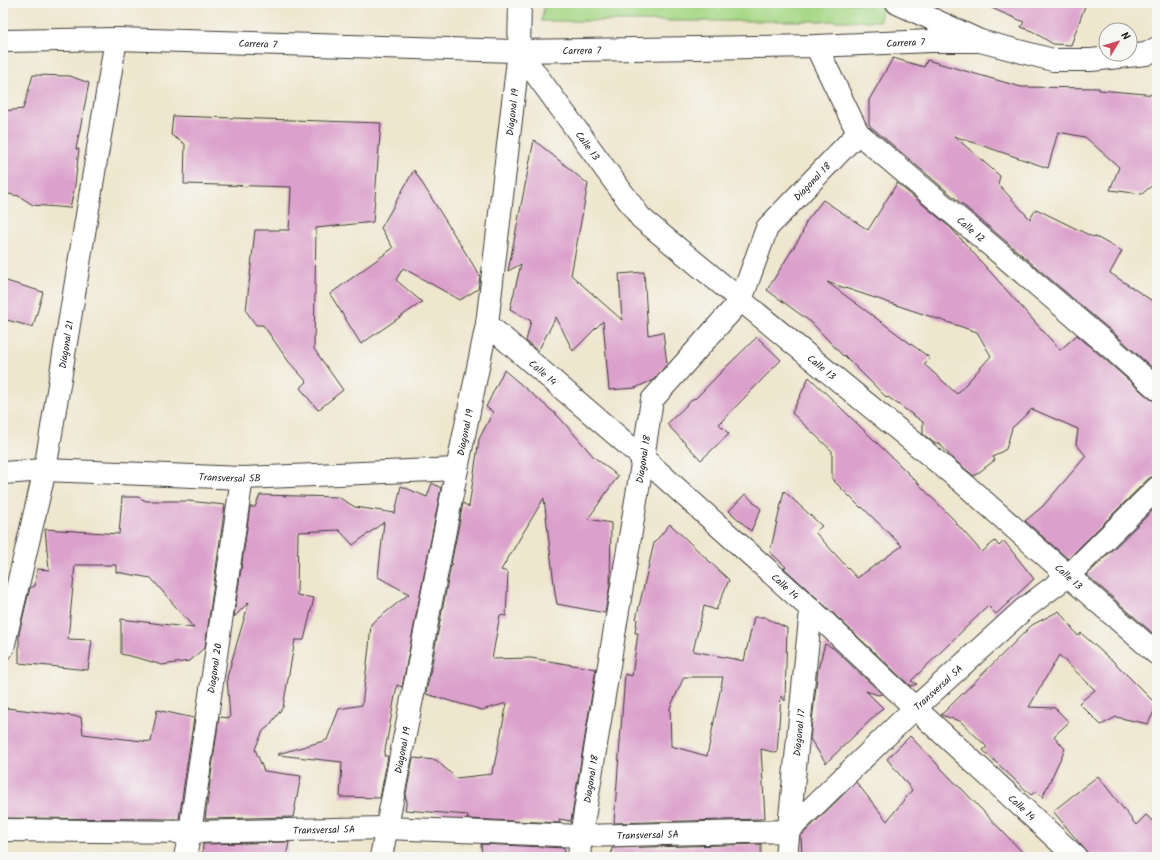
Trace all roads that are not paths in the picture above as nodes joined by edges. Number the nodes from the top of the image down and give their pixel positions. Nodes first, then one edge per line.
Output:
1 (520, 3) edge
2 (897, 3) edge
3 (116, 39) junction
4 (3, 41) edge
5 (980, 41) junction
6 (816, 46) junction
7 (1157, 48) edge
8 (519, 51) junction
9 (858, 133) junction
10 (741, 300) junction
11 (487, 324) junction
12 (1157, 389) edge
13 (643, 458) junction
14 (457, 469) junction
15 (45, 470) junction
16 (3, 473) edge
17 (242, 478) junction
18 (1157, 488) edge
19 (1069, 575) junction
20 (811, 609) junction
21 (3, 648) edge
22 (1157, 654) edge
23 (915, 708) junction
24 (386, 828) junction
25 (3, 830) edge
26 (788, 831) junction
27 (190, 832) junction
28 (581, 836) junction
29 (185, 857) edge
30 (381, 857) edge
31 (579, 857) edge
32 (786, 857) edge
33 (1076, 857) edge

1 - 8 street, Diagonal 19
2 - 5 street
3 - 4 street, Carrera 7
3 - 8 street, Carrera 7
3 - 15 street, Diagonal 21
5 - 6 street, Carrera 7
5 - 7 street, Carrera 7
6 - 8 street, Carrera 7
6 - 9 street, Calle 12
8 - 10 street, Calle 13
8 - 11 street, Diagonal 19
9 - 10 street, Diagonal 18
9 - 12 street, Calle 12
10 - 13 street, Diagonal 18
10 - 19 street, Calle 13
11 - 13 street, Calle 14
11 - 14 street, Diagonal 19
13 - 20 street, Calle 14
13 - 28 street, Diagonal 18
14 - 17 street, Transversal 5B
14 - 24 street, Diagonal 19
15 - 16 street, Transversal 5B
15 - 17 street, Transversal 5B
15 - 21 street, Diagonal 21
17 - 27 street, Diagonal 20
18 - 19 street, Transversal 5A
19 - 22 street, Calle 13
19 - 23 street, Transversal 5A
20 - 23 street, Calle 14
20 - 26 street, Diagonal 17
23 - 26 street, Transversal 5A
23 - 33 street, Calle 14
24 - 27 street, Transversal 5A
24 - 28 street, Transversal 5A
24 - 30 street, Diagonal 19
25 - 27 street, Transversal 5A
26 - 28 street, Transversal 5A
26 - 32 street, Diagonal 17
27 - 29 street, Diagonal 20
28 - 31 street, Diagonal 18

